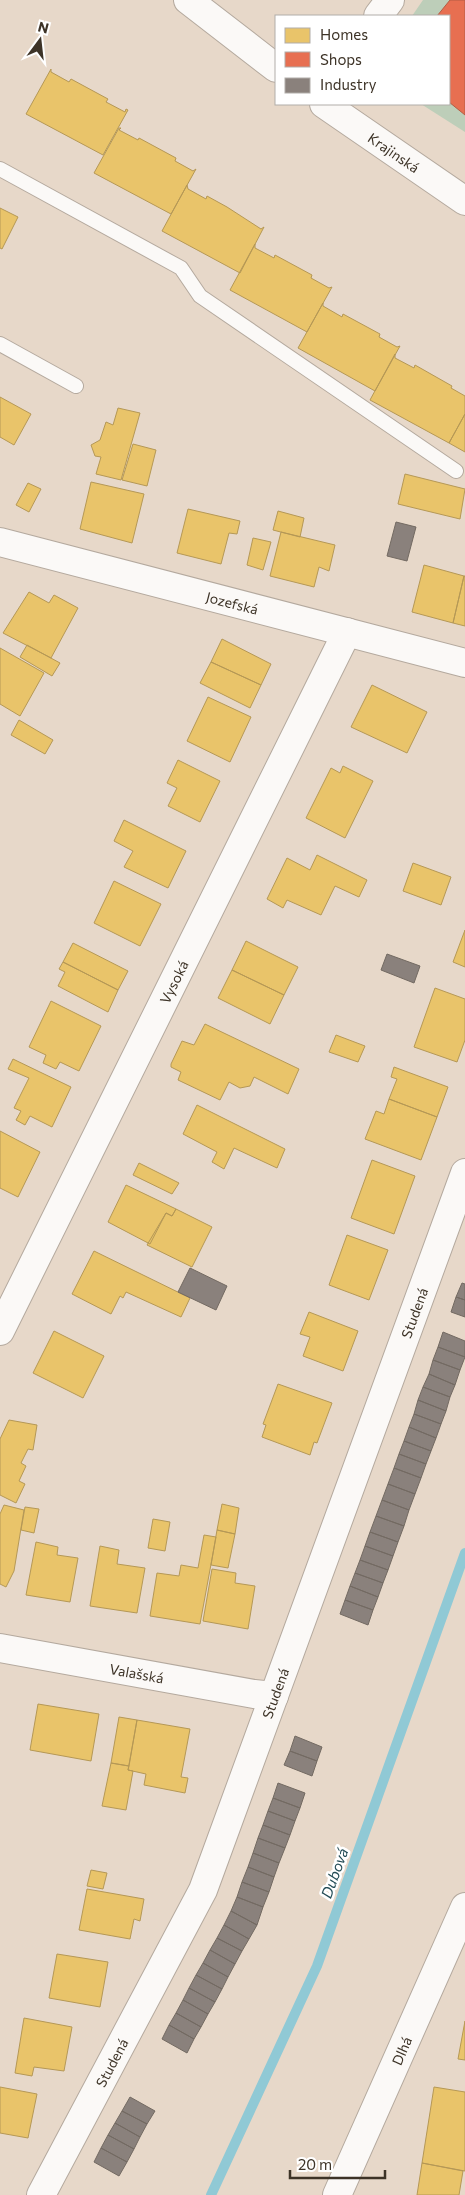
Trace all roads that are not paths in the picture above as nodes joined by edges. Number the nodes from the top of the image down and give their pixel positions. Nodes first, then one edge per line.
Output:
1 (188, 0) edge
2 (390, 0) edge
3 (379, 15) edge
4 (275, 67) edge
5 (325, 105) edge
6 (0, 169) edge
7 (465, 201) edge
8 (0, 344) edge
9 (76, 386) dead end
10 (456, 471) dead end
11 (4, 551) edge
12 (347, 632) junction
13 (465, 663) edge
14 (465, 1172) edge
15 (0, 1331) edge
16 (0, 1648) edge
17 (274, 1696) junction
18 (465, 1907) edge
19 (41, 2195) edge
20 (337, 2195) edge

1 - 4 street
2 - 3 street
5 - 7 street, Krajinská
6 - 10 lane
8 - 9 lane
11 - 12 street, Jozefská
12 - 13 street, Jozefská
12 - 15 street, Vysoká
14 - 17 street, Studená
16 - 17 street, Valašská
17 - 19 street, Studená
18 - 20 street, Dlhá

